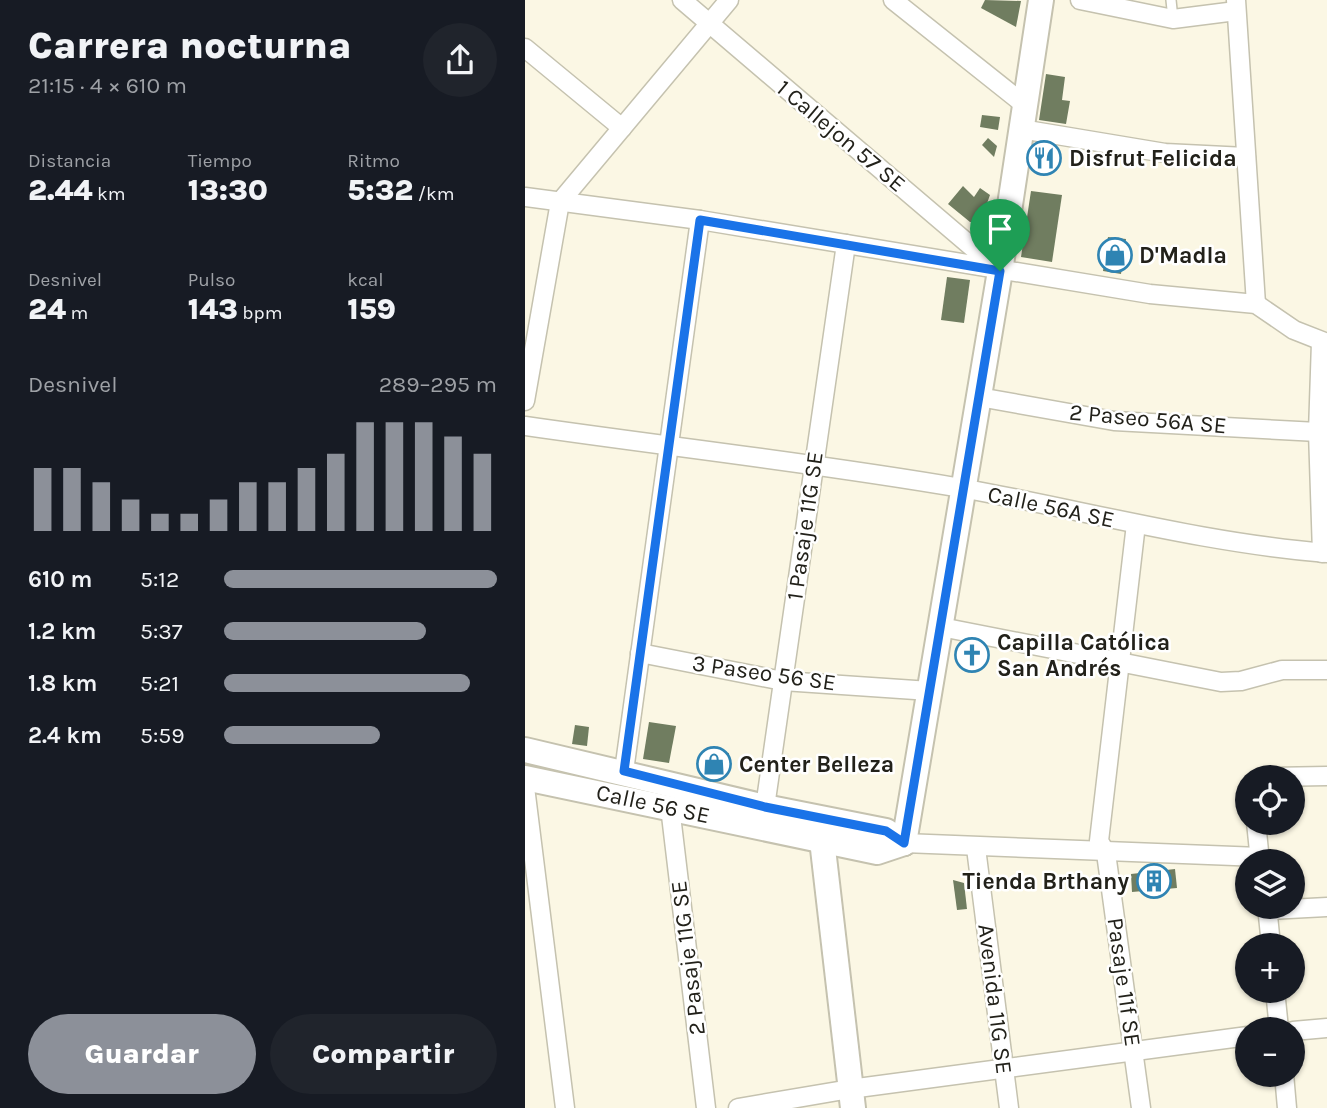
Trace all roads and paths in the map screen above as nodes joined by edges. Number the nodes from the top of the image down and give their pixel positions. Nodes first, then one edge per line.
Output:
1 (682, 0) edge
2 (729, 0) edge
3 (894, 0) edge
4 (1041, 0) edge
5 (1080, 0) edge
6 (1171, 0) edge
7 (1236, 5) edge
8 (1173, 19) junction
9 (709, 24) junction
10 (525, 48) edge
11 (1023, 116) junction
12 (622, 128) junction
13 (1246, 157) junction
14 (525, 197) edge
15 (560, 202) junction
16 (700, 220) junction
17 (846, 244) junction
18 (1000, 271) junction
19 (1256, 304) junction
20 (1324, 342) edge
21 (979, 397) junction
22 (525, 401) edge
23 (525, 426) edge
24 (1318, 432) junction
25 (668, 447) junction
26 (814, 464) junction
27 (964, 489) junction
28 (1136, 524) junction
29 (1324, 553) edge
30 (941, 627) junction
31 (640, 653) junction
32 (1119, 663) junction
33 (1327, 670) edge
34 (783, 681) junction
35 (930, 691) junction
36 (525, 750) edge
37 (624, 771) junction
38 (1305, 776) edge
39 (1327, 776) edge
40 (525, 778) edge
41 (525, 787) edge
42 (670, 807) junction
43 (765, 807) junction
44 (822, 840) junction
45 (904, 843) junction
46 (976, 848) junction
47 (1106, 853) junction
48 (1235, 858) edge
49 (1305, 907) edge
50 (1327, 907) edge
51 (1327, 1028) edge
52 (1305, 1030) edge
53 (1235, 1038) edge
54 (1134, 1053) junction
55 (1004, 1071) junction
56 (1285, 1087) edge
57 (852, 1098) edge
58 (565, 1108) edge
59 (706, 1108) edge
60 (738, 1108) edge
61 (1009, 1108) edge
62 (1141, 1108) edge
63 (1287, 1108) edge

1 - 9 street, 1 Callejon 57 SE
2 - 9 street
3 - 11 street
4 - 11 main road
5 - 8 street
6 - 8 lane
7 - 8 street
7 - 13 street
9 - 12 street
9 - 18 street, 1 Callejon 57 SE
10 - 12 street
11 - 13 street
11 - 18 main road
12 - 15 street
13 - 19 street
14 - 15 street
15 - 16 street
15 - 22 street
16 - 17 street
16 - 25 street
17 - 18 street
17 - 26 street, 1 Pasaje 11G SE
18 - 19 street
18 - 21 main road
19 - 20 street
20 - 24 street
21 - 24 street, 2 Paseo 56A SE
21 - 27 main road
23 - 25 street, Calle 56A SE
24 - 29 street
25 - 26 street, Calle 56A SE
25 - 31 street
26 - 27 street, Calle 56A SE
26 - 34 street, 1 Pasaje 11G SE
27 - 28 street, Calle 56A SE
27 - 30 main road
28 - 29 street, Calle 56A SE
28 - 32 street, Pasaje 11f SE
30 - 32 street
30 - 35 main road
31 - 34 street, 3 Paseo 56 SE
31 - 37 street
32 - 33 street
32 - 47 street, Pasaje 11f SE
34 - 35 street, 3 Paseo 56 SE
34 - 43 street, 1 Pasaje 11G SE
35 - 45 main road
36 - 37 main road, Calle 56 SE
37 - 43 main road, Calle 56 SE
38 - 39 street
40 - 42 main road, Calle 56 SE
41 - 58 street
42 - 44 main road, Calle 56 SE
42 - 59 street, 2 Pasaje 11G SE
43 - 45 main road, Calle 56 SE
44 - 45 main road, Calle 56 SE
44 - 57 main road
45 - 46 street, Calle 56 SE
46 - 47 street, Calle 56 SE
46 - 55 street, Avenida 11G SE
47 - 48 street, Calle 56 SE
47 - 54 street, Pasaje 11f SE
49 - 50 street
51 - 52 street
53 - 54 street
54 - 55 street
54 - 62 street, Pasaje 11f SE
55 - 57 street
55 - 61 street, Avenida 11G SE
56 - 63 street
57 - 60 street

